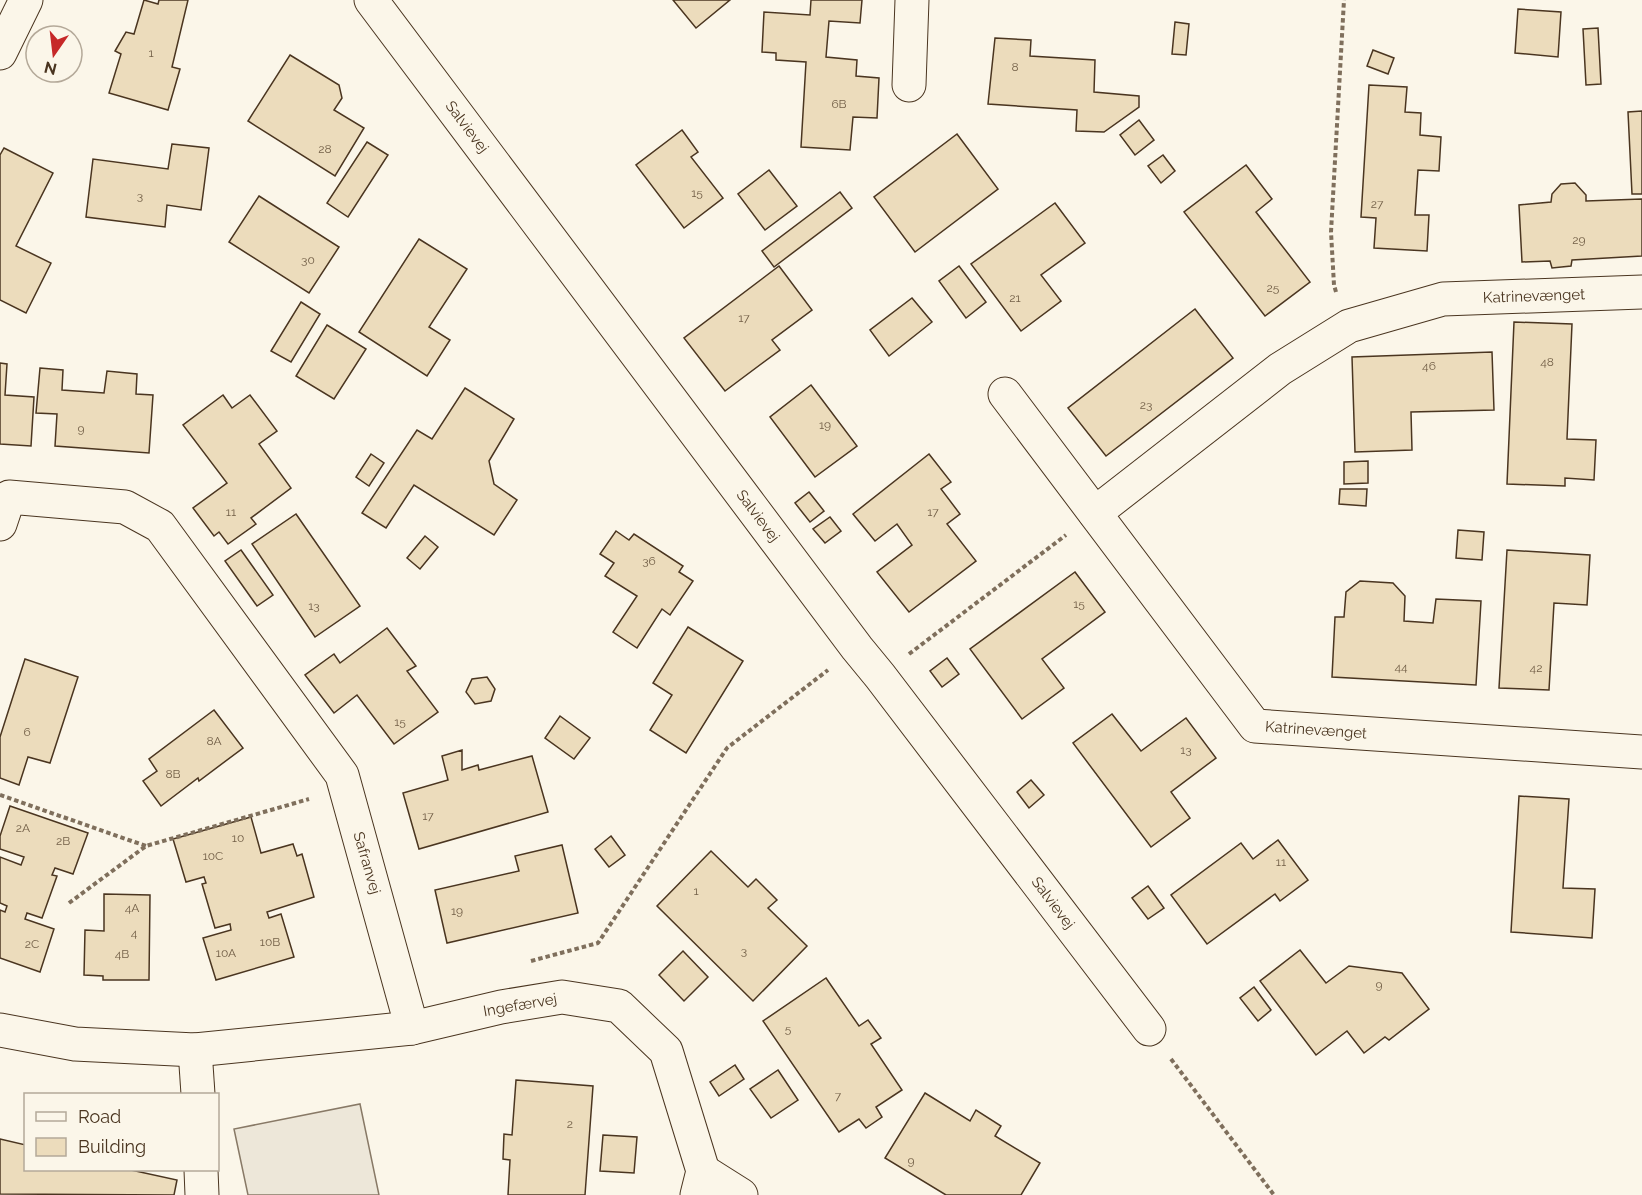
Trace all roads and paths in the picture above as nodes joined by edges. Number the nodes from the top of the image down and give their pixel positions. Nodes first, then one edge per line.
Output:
1 (26, 0) edge
2 (371, 0) edge
3 (912, 0) edge
4 (1344, 0) edge
5 (0, 53) edge
6 (909, 85) dead end
7 (1642, 292) edge
8 (1349, 326) junction
9 (1005, 394) dead end
10 (1095, 513) junction
11 (0, 524) edge
12 (857, 648) junction
13 (880, 676) junction
14 (1642, 752) edge
15 (346, 788) junction
16 (0, 795) edge
17 (146, 846) junction
18 (69, 903) dead end
19 (529, 962) dead end
20 (412, 1028) junction
21 (1149, 1029) joint
22 (0, 1030) edge
23 (195, 1050) junction
24 (198, 1093) edge
25 (201, 1171) edge
26 (700, 1183) edge
27 (202, 1195) edge
28 (741, 1195) edge
29 (1274, 1195) edge

1 - 5 street
2 - 12 street, Salvievej
3 - 6 street
4 - 8 path
7 - 8 street, Katrinevænget
8 - 10 street, Katrinevænget
9 - 10 street, Katrinevænget
10 - 13 path
10 - 14 street, Katrinevænget
11 - 15 street, Safranvej
12 - 13 street, Salvievej
12 - 19 path
13 - 21 street, Salvievej
15 - 17 path
15 - 20 street, Safranvej
16 - 17 path
17 - 18 path
20 - 23 street
20 - 26 street, Ingefærvej
21 - 29 path
22 - 23 street
23 - 24 street
25 - 27 street
26 - 28 street, Ingefærvej

